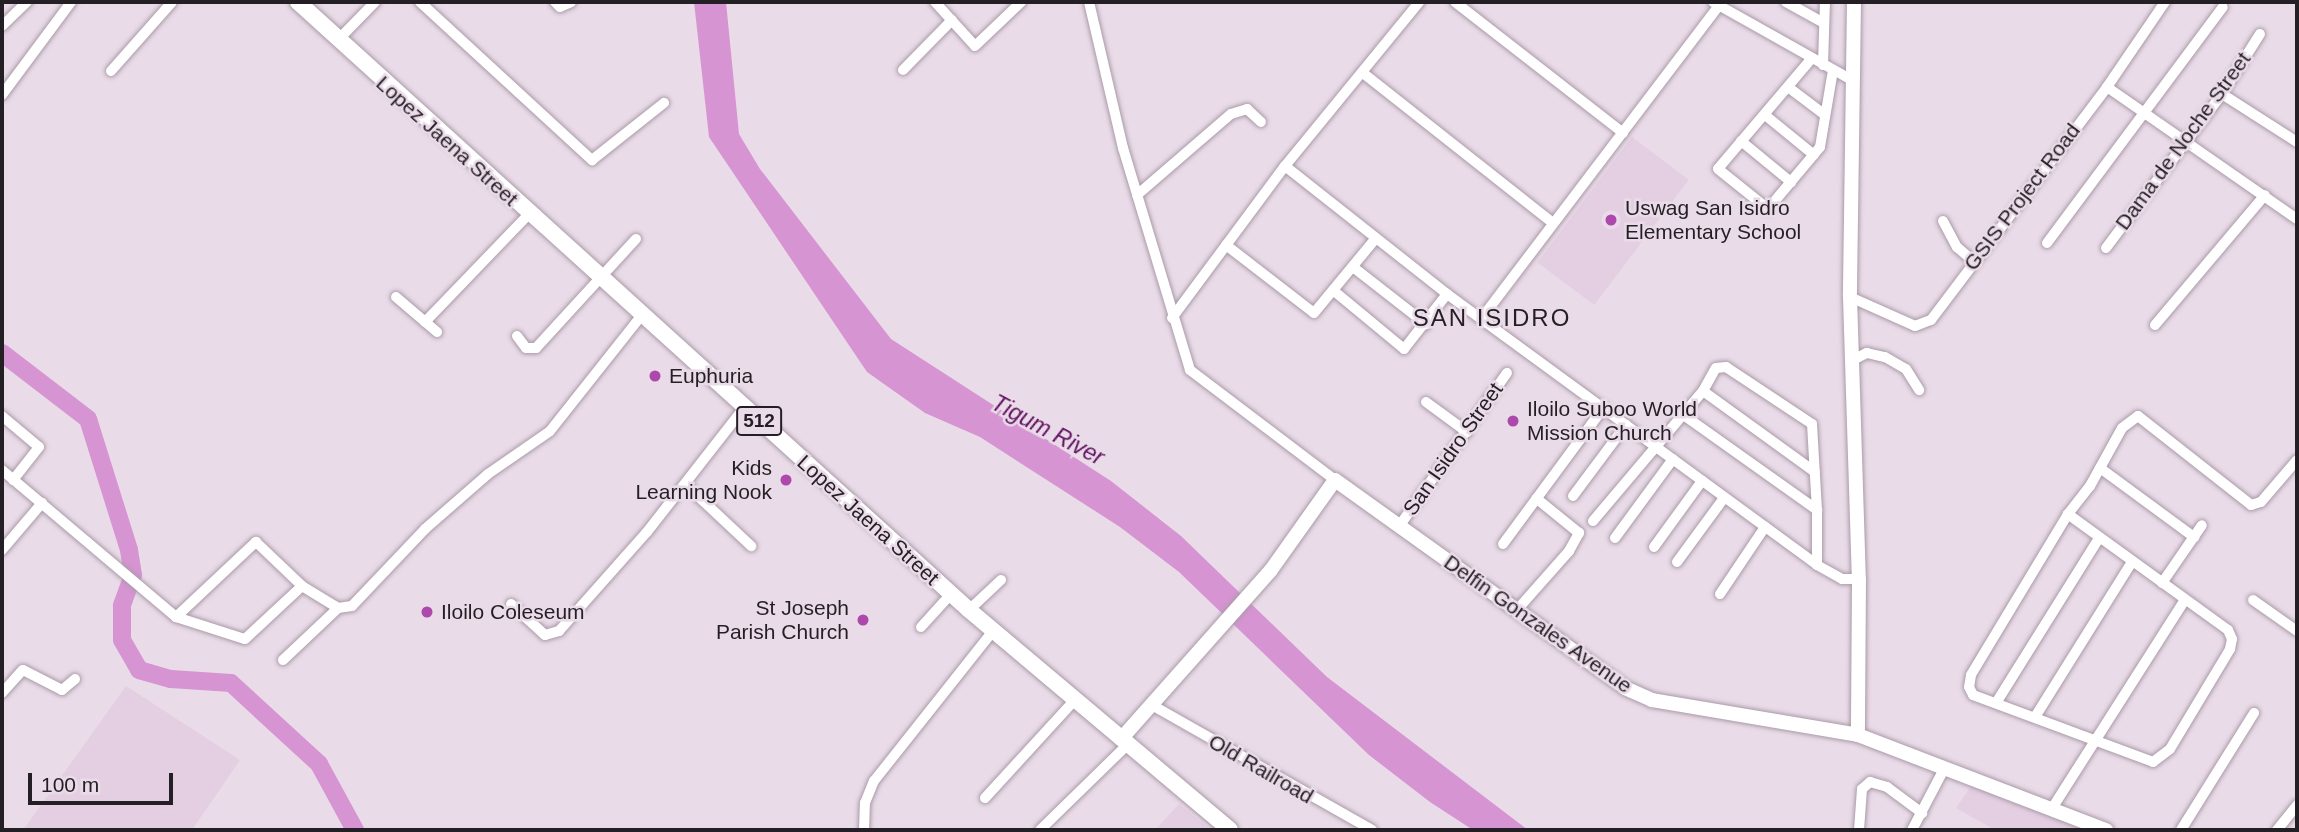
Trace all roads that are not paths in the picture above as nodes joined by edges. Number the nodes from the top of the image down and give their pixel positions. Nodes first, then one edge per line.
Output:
1 (27, 2) edge
2 (71, 2) edge
3 (172, 2) edge
4 (298, 2) edge
5 (375, 2) edge
6 (420, 2) edge
7 (555, 2) edge
8 (571, 2) edge
9 (935, 2) edge
10 (1021, 2) edge
11 (1088, 2) edge
12 (1419, 2) edge
13 (1455, 2) edge
14 (1786, 2) edge
15 (1825, 2) edge
16 (1854, 2) edge
17 (2165, 2) edge
18 (1716, 4) edge
19 (2223, 7) dead end
20 (952, 20) junction
21 (1824, 23) junction
22 (2, 26) edge
23 (2260, 34) dead end
24 (338, 40) junction
25 (1812, 58) junction
26 (1828, 67) junction
27 (903, 70) dead end
28 (111, 71) dead end
29 (1363, 73) junction
30 (1854, 81) junction
31 (1788, 87) junction
32 (2107, 87) junction
33 (3, 90) edge
34 (2222, 94) junction
35 (664, 103) dead end
36 (2146, 114) junction
37 (1765, 115) junction
38 (1825, 115) junction
39 (1261, 122) dead end
40 (1623, 133) junction
41 (1741, 141) junction
42 (2186, 142) junction
43 (2297, 142) edge
44 (1814, 155) junction
45 (1285, 166) junction
46 (1791, 182) junction
47 (1137, 195) junction
48 (2265, 195) junction
49 (528, 215) junction
50 (2297, 219) edge
51 (1943, 221) dead end
52 (1553, 223) junction
53 (1376, 238) junction
54 (636, 239) dead end
55 (2047, 243) dead end
56 (1226, 245) junction
57 (2106, 248) dead end
58 (1973, 261) junction
59 (1353, 267) junction
60 (601, 278) junction
61 (1334, 291) junction
62 (1447, 294) junction
63 (396, 297) dead end
64 (1850, 297) junction
65 (642, 315) junction
66 (1172, 318) junction
67 (1481, 319) junction
68 (425, 322) junction
69 (1426, 324) junction
70 (2155, 325) dead end
71 (437, 332) dead end
72 (517, 336) dead end
73 (1851, 361) junction
74 (1507, 373) dead end
75 (1703, 390) junction
76 (1919, 390) dead end
77 (1426, 402) dead end
78 (1604, 407) junction
79 (744, 408) junction
80 (1682, 414) junction
81 (2, 416) edge
82 (1626, 425) junction
83 (1466, 432) junction
84 (1655, 445) junction
85 (1674, 459) junction
86 (2297, 460) edge
87 (2100, 467) junction
88 (2, 470) edge
89 (1815, 472) junction
90 (13, 480) junction
91 (1335, 480) junction
92 (1702, 481) junction
93 (685, 484) junction
94 (1573, 496) dead end
95 (1536, 498) junction
96 (1724, 498) junction
97 (42, 503) junction
98 (1816, 510) junction
99 (2068, 514) junction
100 (1593, 521) dead end
101 (1400, 525) junction
102 (2202, 525) dead end
103 (1765, 527) junction
104 (2194, 537) junction
105 (1615, 538) dead end
106 (2099, 538) junction
107 (1503, 544) dead end
108 (751, 546) dead end
109 (1654, 547) dead end
110 (2, 551) edge
111 (1677, 562) dead end
112 (2132, 562) junction
113 (1817, 565) junction
114 (1859, 579) junction
115 (1001, 580) dead end
116 (2162, 583) junction
117 (302, 586) junction
118 (951, 594) junction
119 (1720, 594) dead end
120 (2185, 600) junction
121 (2253, 600) dead end
122 (511, 604) dead end
123 (338, 608) junction
124 (968, 610) junction
125 (1516, 611) junction
126 (176, 617) junction
127 (921, 627) dead end
128 (993, 631) junction
129 (2297, 631) edge
130 (283, 660) dead end
131 (75, 679) dead end
132 (2, 693) edge
133 (1074, 701) junction
134 (1996, 703) junction
135 (1152, 705) junction
136 (2254, 713) dead end
137 (2035, 717) junction
138 (1858, 735) junction
139 (2097, 740) junction
140 (1125, 741) junction
141 (1944, 769) junction
142 (985, 798) dead end
143 (2297, 805) edge
144 (2051, 810) junction
145 (1922, 813) junction
146 (864, 830) edge
147 (1040, 830) edge
148 (1230, 830) edge
149 (1372, 830) edge
150 (1858, 830) edge
151 (1912, 830) edge
152 (2106, 830) edge
153 (2181, 830) edge
154 (2277, 830) edge

1 - 22 street
2 - 33 street
3 - 28 street
4 - 24 main road, Lopez Jaena Street / 512
5 - 24 street
6 - 35 street
7 - 8 street
9 - 20 street
10 - 20 street
11 - 47 street, Delfin Gonzales Avenue
12 - 29 street
13 - 40 street
14 - 21 street
15 - 21 street
16 - 30 street
17 - 32 street, GSIS Project Road
18 - 25 street
18 - 40 street
19 - 36 street
20 - 27 street
21 - 26 street
23 - 34 street, Dama de Noche Street
24 - 49 main road, Lopez Jaena Street / 512
25 - 26 street
25 - 31 street
26 - 30 street
26 - 38 street
29 - 45 street
29 - 52 street
30 - 64 street
31 - 37 street
31 - 38 street
32 - 36 street
32 - 58 street, GSIS Project Road
34 - 42 street, Dama de Noche Street
34 - 43 street
36 - 42 street
36 - 55 street
37 - 41 street
37 - 44 street
38 - 44 street
39 - 47 street
40 - 52 street
41 - 46 street
41 - 46 street
42 - 48 street
42 - 57 street, Dama de Noche Street
44 - 46 street
45 - 53 street
45 - 56 street
47 - 66 street, Delfin Gonzales Avenue
48 - 50 street
48 - 70 street
49 - 60 main road, Lopez Jaena Street / 512
49 - 68 street
51 - 58 street
52 - 67 street
53 - 59 street
53 - 62 street
54 - 60 street
56 - 61 street
56 - 66 street
58 - 64 street, GSIS Project Road
59 - 61 street
59 - 69 street
60 - 65 main road, Lopez Jaena Street / 512
60 - 72 street
61 - 69 street
62 - 67 street
62 - 69 street
63 - 68 street
64 - 73 street
65 - 79 main road, Lopez Jaena Street / 512
65 - 123 street
66 - 91 street, Delfin Gonzales Avenue
67 - 78 street
68 - 71 street
73 - 76 street
73 - 114 street
74 - 83 street, San Isidro Street
75 - 80 street
75 - 89 street
75 - 89 street
77 - 83 street
78 - 82 street
78 - 95 street
79 - 93 street
79 - 118 main road, Lopez Jaena Street / 512
80 - 84 street
80 - 98 street
81 - 90 street
82 - 84 street
82 - 94 street
83 - 101 street, San Isidro Street
84 - 85 street
84 - 100 street
85 - 92 street
85 - 105 street
86 - 87 street
87 - 99 street
87 - 104 street
88 - 90 street
89 - 98 street
90 - 97 street
91 - 101 street, Delfin Gonzales Avenue
91 - 135 street
92 - 96 street
92 - 109 street
93 - 108 street
93 - 122 street
95 - 107 street
95 - 125 street
96 - 103 street
96 - 111 street
97 - 110 street
97 - 126 street
98 - 113 street
99 - 106 street
99 - 134 street
101 - 125 street, Delfin Gonzales Avenue
102 - 104 street
103 - 113 street
103 - 119 street
104 - 116 street
106 - 112 street
106 - 134 street
112 - 116 street
112 - 137 street
113 - 114 street
114 - 138 street
115 - 124 street
116 - 120 street
117 - 123 street
117 - 126 street
117 - 126 street
118 - 124 main road, Lopez Jaena Street / 512
118 - 127 street
120 - 139 street
120 - 139 street
121 - 129 street
123 - 130 street
124 - 128 main road, Lopez Jaena Street / 512
125 - 138 street, Delfin Gonzales Avenue
128 - 133 main road, Lopez Jaena Street / 512
128 - 146 street
131 - 132 street
133 - 140 main road, Lopez Jaena Street / 512
133 - 142 street
134 - 137 street
135 - 140 street
135 - 149 street, Old Railroad
136 - 153 street
137 - 139 street
138 - 141 street, Delfin Gonzales Avenue
139 - 144 street
140 - 147 street
140 - 148 main road, Lopez Jaena Street / 512
141 - 144 street, Delfin Gonzales Avenue
141 - 145 street
143 - 154 street
144 - 152 street, Delfin Gonzales Avenue
145 - 150 street
145 - 151 street

